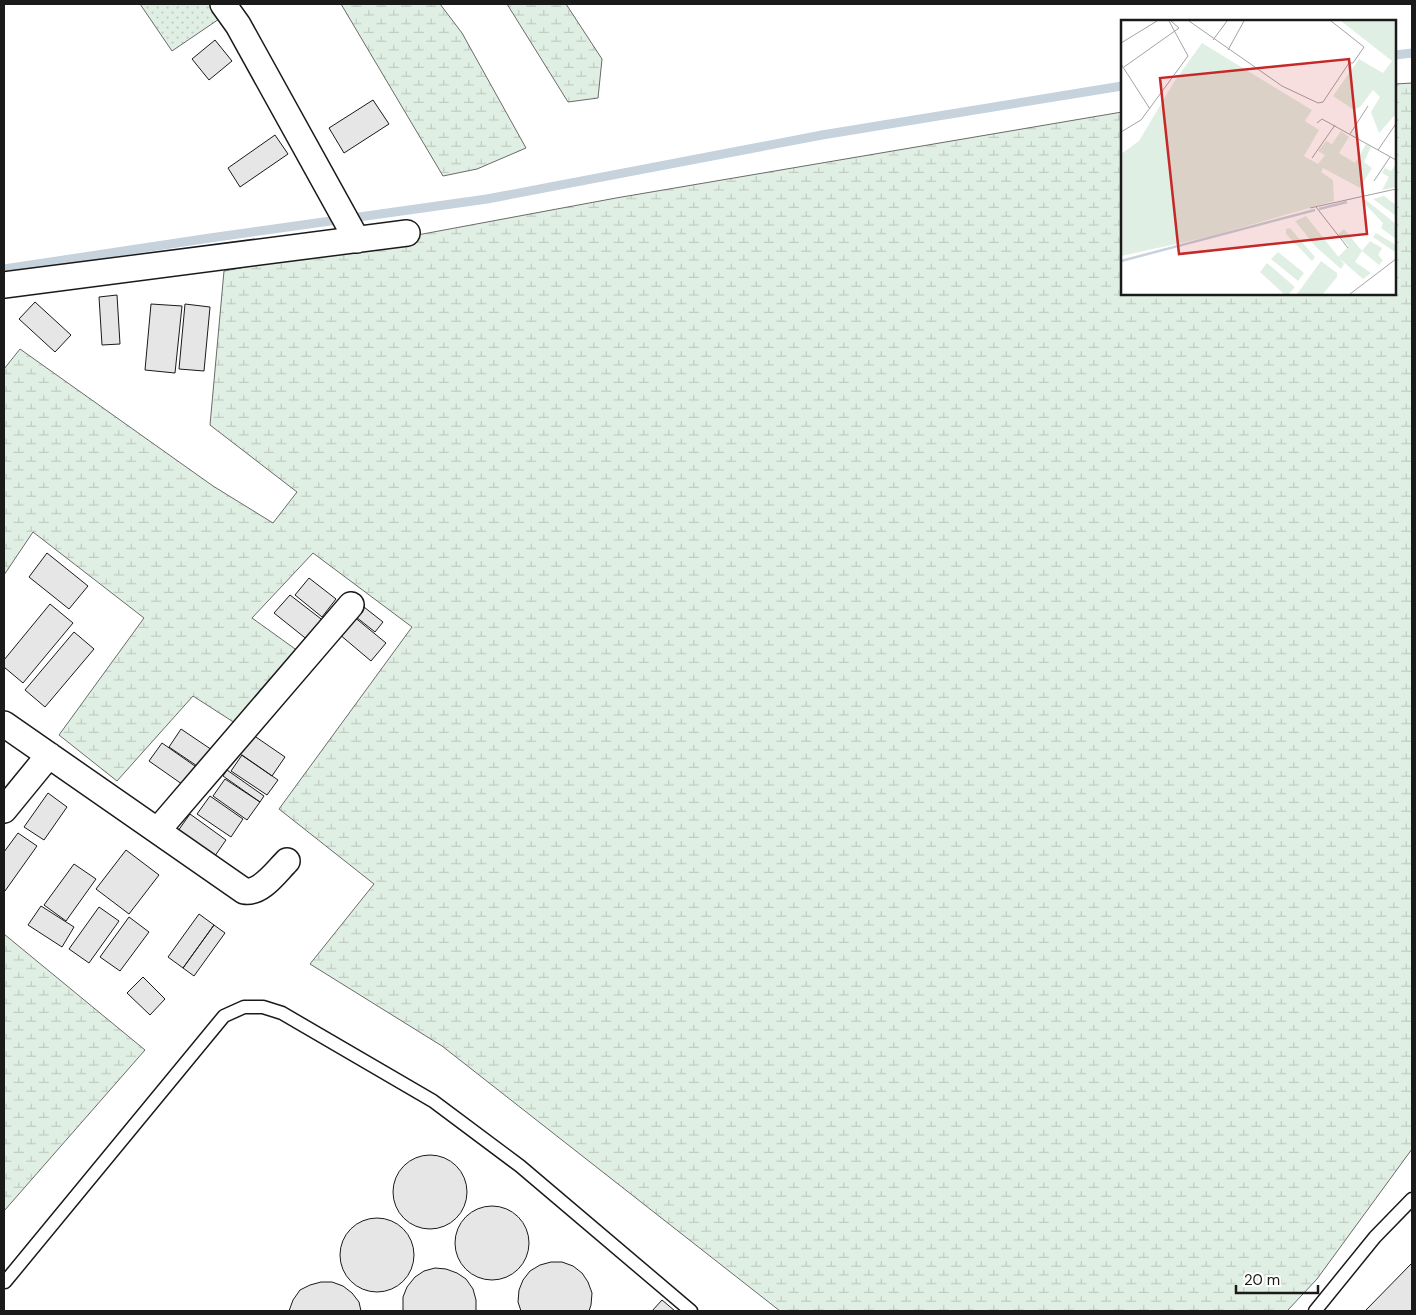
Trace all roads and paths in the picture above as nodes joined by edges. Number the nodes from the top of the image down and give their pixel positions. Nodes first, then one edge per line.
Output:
1 (223, 4) edge
2 (406, 233) dead end
3 (357, 240) junction
4 (4, 285) edge
5 (351, 605) dead end
6 (4, 724) edge
7 (49, 755) junction
8 (4, 810) edge
9 (158, 830) junction
10 (287, 860) dead end
11 (1412, 1200) edge
12 (4, 1282) edge
13 (691, 1311) edge
14 (1315, 1311) edge

1 - 3 street
2 - 3 street
3 - 4 street
5 - 9 street
6 - 7 street
7 - 8 street
7 - 9 street
9 - 10 street
11 - 14 lane
12 - 13 lane

